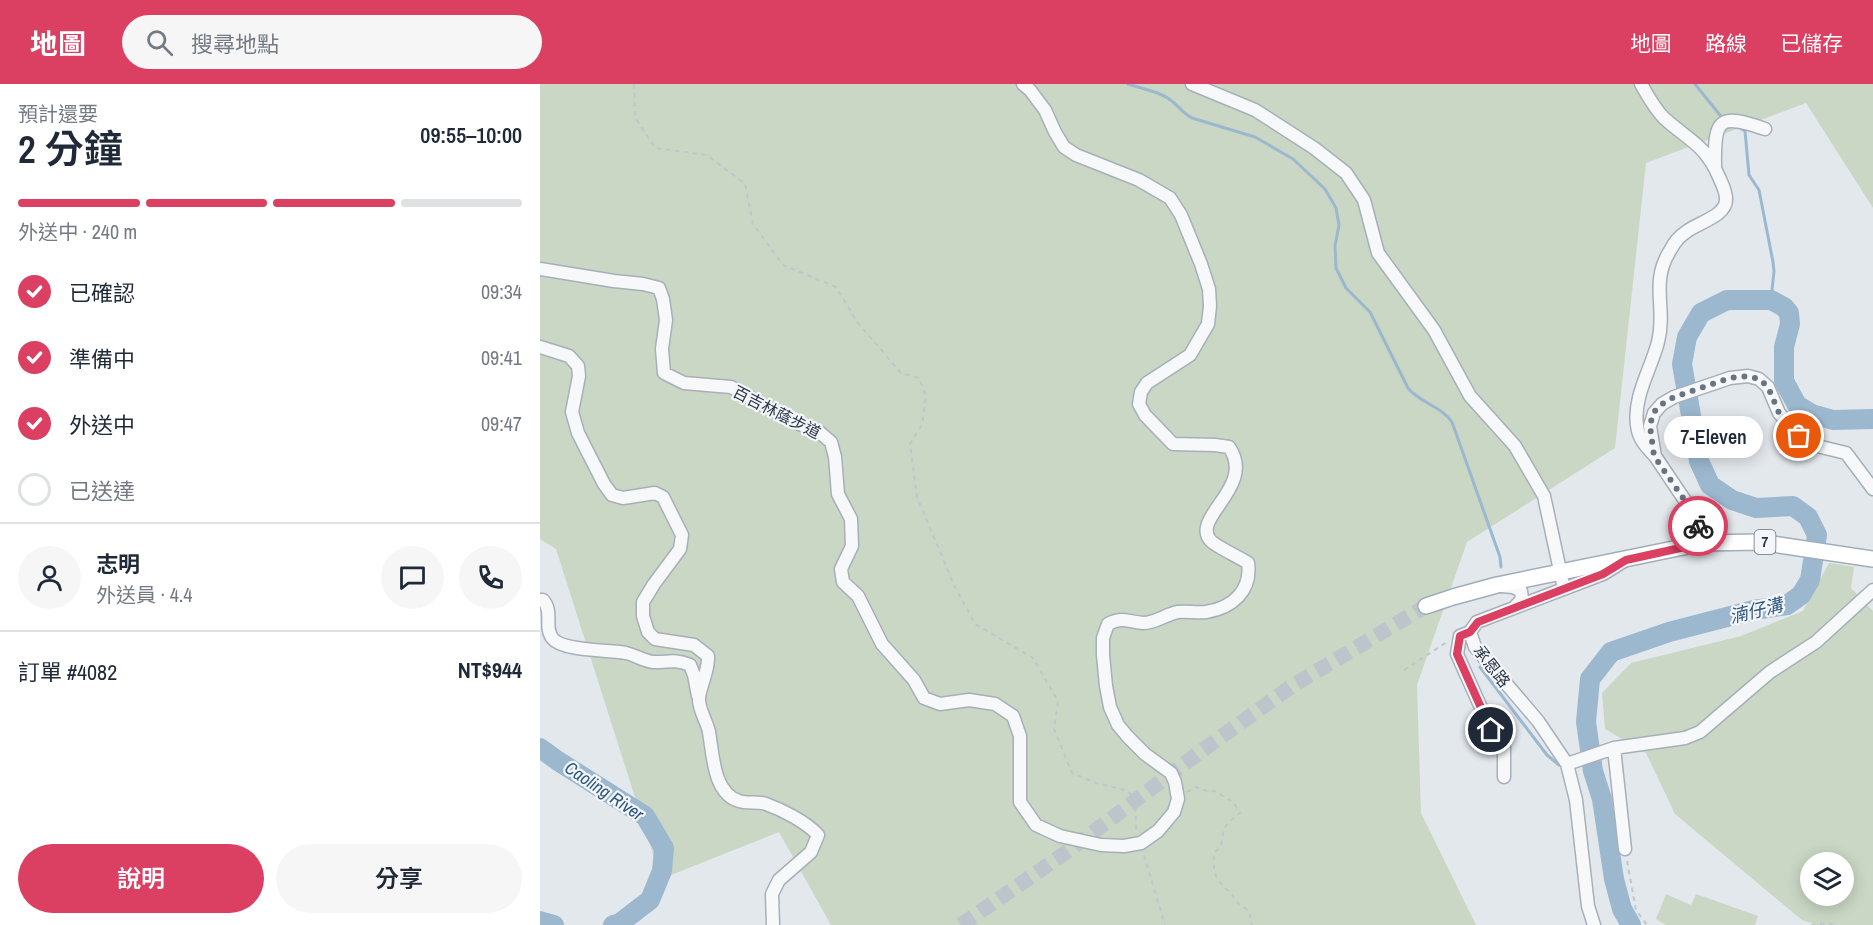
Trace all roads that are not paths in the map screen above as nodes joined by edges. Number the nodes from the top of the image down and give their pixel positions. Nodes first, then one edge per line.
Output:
1 (1023, 84) edge
2 (1192, 84) edge
3 (1641, 84) edge
4 (1765, 129) dead end
5 (1715, 167) junction
6 (540, 269) edge
7 (540, 347) edge
8 (1654, 456) junction
9 (1873, 489) edge
10 (1703, 543) junction
11 (1873, 559) edge
12 (1626, 560) junction
13 (1562, 573) junction
14 (1497, 585) junction
15 (1564, 589) junction
16 (1873, 590) edge
17 (540, 600) edge
18 (1426, 606) tunnel mouth
19 (1514, 608) junction
20 (1465, 634) junction
21 (699, 700) junction
22 (1614, 748) junction
23 (1567, 764) junction
24 (1504, 777) dead end
25 (1625, 849) road end
26 (773, 925) edge
27 (1593, 925) edge

1 - 6 street, 百吉林蔭步道
2 - 13 street
3 - 5 street
4 - 5 street
5 - 8 street
7 - 21 street
8 - 9 street
8 - 10 street
10 - 11 main road, 7
10 - 12 main road, 7
12 - 13 main road, 7
12 - 15 street, 承恩路
13 - 14 main road, 7
13 - 15 street
14 - 18 main road, 7
14 - 19 street
15 - 19 street, 承恩路
16 - 22 street
17 - 21 street
19 - 20 street, 承恩路
20 - 23 street, 承恩路
20 - 24 street
21 - 26 street
22 - 23 street
22 - 25 street
23 - 27 street, 承恩路

